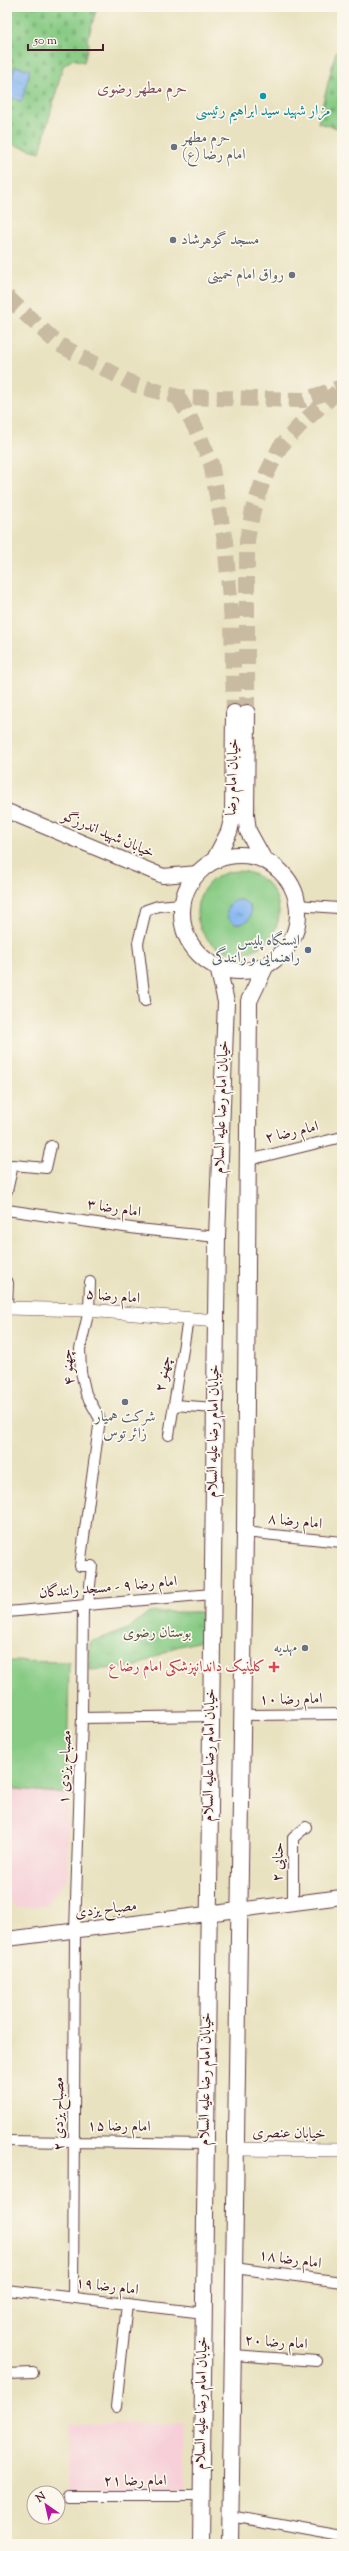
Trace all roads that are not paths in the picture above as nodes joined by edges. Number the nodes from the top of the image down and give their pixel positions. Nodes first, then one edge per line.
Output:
1 (7, 812) edge
2 (264, 860) junction
3 (214, 861) junction
4 (198, 873) junction
5 (182, 904) junction
6 (297, 905) junction
7 (342, 906) edge
8 (266, 965) junction
9 (218, 967) junction
10 (145, 1001) dead end
11 (342, 1137) edge
12 (50, 1146) dead end
13 (249, 1160) junction
14 (7, 1191) edge
15 (7, 1210) edge
16 (217, 1237) junction
17 (90, 1282) dead end
18 (8, 1283) dead end
19 (7, 1304) edge
20 (7, 1308) edge
21 (88, 1310) junction
22 (188, 1319) junction
23 (216, 1321) junction
24 (174, 1405) junction
25 (215, 1408) junction
26 (100, 1419) joint
27 (169, 1435) dead end
28 (245, 1532) junction
29 (342, 1542) edge
30 (212, 1594) junction
31 (86, 1605) junction
32 (7, 1612) edge
33 (241, 1714) junction
34 (342, 1714) edge
35 (211, 1716) junction
36 (82, 1718) junction
37 (306, 1827) dead end
38 (342, 1897) edge
39 (293, 1904) junction
40 (240, 1910) junction
41 (208, 1914) junction
42 (75, 1931) junction
43 (7, 1939) edge
44 (7, 2141) edge
45 (74, 2141) junction
46 (206, 2144) junction
47 (235, 2149) junction
48 (342, 2150) edge
49 (234, 2268) junction
50 (342, 2282) edge
51 (7, 2290) edge
52 (74, 2298) junction
53 (127, 2304) junction
54 (204, 2313) junction
55 (233, 2355) junction
56 (317, 2360) dead end
57 (33, 2373) dead end
58 (7, 2374) edge
59 (116, 2407) dead end
60 (68, 2496) dead end
61 (201, 2496) junction
62 (230, 2516) junction
63 (342, 2536) edge
64 (201, 2544) edge
65 (230, 2544) edge

1 - 4 main road, خیابان شهید اندرزگو
2 - 3 main road
2 - 3 main road, خیابان امام رضا
2 - 6 main road
3 - 4 main road
4 - 5 main road
5 - 9 main road
5 - 10 street
6 - 7 street
6 - 8 main road
8 - 9 main road
8 - 13 main road, خیابان امام رضا علیه السلام
9 - 16 main road, خیابان امام رضا علیه السلام
11 - 13 street, امام رضا ۲
12 - 14 street
13 - 28 main road, خیابان امام رضا علیه السلام
15 - 16 street, امام رضا ۳
16 - 23 main road, خیابان امام رضا علیه السلام
17 - 21 street, چهنو ۴
18 - 19 street
20 - 21 street, امام رضا ۵
21 - 22 street, امام رضا ۵
21 - 26 street, چهنو ۴
22 - 23 street, امام رضا ۵
22 - 24 street, چهنو ۲
23 - 25 main road, خیابان امام رضا علیه السلام
24 - 25 street
24 - 27 street, چهنو ۲
25 - 30 main road, خیابان امام رضا علیه السلام
26 - 31 street, مصباح یزدی ۱
28 - 29 street, امام رضا ۸
28 - 33 main road, خیابان امام رضا علیه السلام
30 - 31 street, امام رضا ۹ - مسجد رانندگان
30 - 35 main road, خیابان امام رضا علیه السلام
31 - 32 street, امام رضا ۹ - مسجد رانندگان
31 - 36 street, مصباح یزدی ۱
33 - 34 street, امام رضا ۱۰
33 - 40 main road, خیابان امام رضا علیه السلام
35 - 36 street
35 - 41 main road, خیابان امام رضا علیه السلام
36 - 42 street, مصباح یزدی ۱
37 - 39 street, حنایی ۲
38 - 39 main road, مصباح یزدی
39 - 40 main road, مصباح یزدی
40 - 41 main road, مصباح یزدی
40 - 47 main road, خیابان امام رضا علیه السلام
41 - 42 main road, مصباح یزدی
41 - 46 main road, خیابان امام رضا علیه السلام
42 - 43 main road, مصباح یزدی
42 - 45 street, مصباح یزدی ۲
44 - 45 street, امام رضا ۱۵
45 - 46 street, امام رضا ۱۵
45 - 52 street, مصباح یزدی ۲
46 - 54 main road, خیابان امام رضا علیه السلام
47 - 48 street, خیابان عنصری
47 - 49 main road, خیابان امام رضا علیه السلام
49 - 50 street, امام رضا ۱۸
49 - 55 main road, خیابان امام رضا علیه السلام
51 - 52 street, امام رضا ۱۹
52 - 53 street, امام رضا ۱۹
53 - 54 street, امام رضا ۱۹
53 - 59 street
54 - 61 main road, خیابان امام رضا علیه السلام
55 - 56 street, امام رضا ۲۰
55 - 62 main road, خیابان امام رضا علیه السلام
57 - 58 street
60 - 61 street, امام رضا ۲۱
61 - 64 main road, خیابان امام رضا علیه السلام
62 - 63 street
62 - 65 main road, خیابان امام رضا علیه السلام

